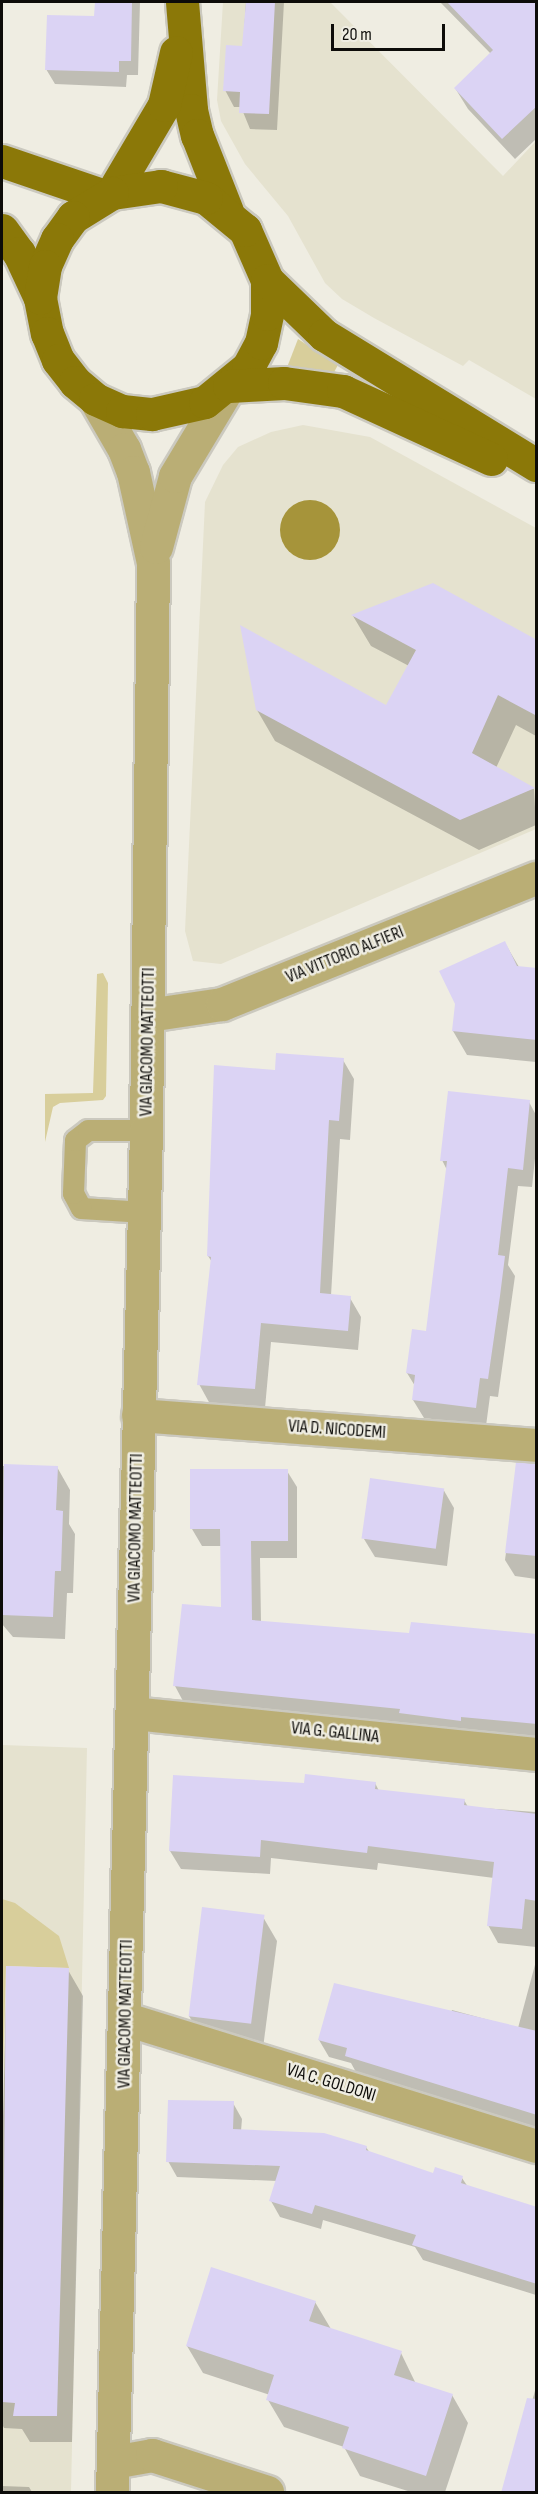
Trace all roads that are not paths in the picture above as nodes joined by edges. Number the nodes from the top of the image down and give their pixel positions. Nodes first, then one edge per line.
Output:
1 (181, 14) edge
2 (2, 161) edge
3 (109, 194) junction
4 (227, 211) junction
5 (2, 230) edge
6 (267, 280) junction
7 (40, 298) junction
8 (230, 386) junction
9 (95, 399) junction
10 (537, 465) edge
11 (537, 479) edge
12 (153, 563) junction
13 (537, 878) edge
14 (148, 1015) junction
15 (147, 1130) junction
16 (144, 1212) junction
17 (138, 1415) junction
18 (537, 1444) edge
19 (133, 1713) junction
20 (537, 1754) edge
21 (126, 2019) junction
22 (537, 2146) edge
23 (113, 2477) edge
24 (267, 2493) edge

1 - 3 main road
1 - 4 main road
2 - 3 main road
3 - 4 main road
3 - 7 main road
4 - 6 main road
5 - 7 main road
6 - 8 main road
6 - 10 main road
7 - 9 main road
8 - 9 main road
8 - 11 main road
8 - 12 street, VIA GIACOMO MATTEOTTI
9 - 12 street, VIA GIACOMO MATTEOTTI
12 - 14 street, VIA GIACOMO MATTEOTTI
13 - 14 street, VIA VITTORIO ALFIERI
14 - 15 street, VIA GIACOMO MATTEOTTI
15 - 16 street, VIA GIACOMO MATTEOTTI
15 - 16 lane
16 - 17 street, VIA GIACOMO MATTEOTTI
17 - 18 street, VIA D. NICODEMI
17 - 19 street, VIA GIACOMO MATTEOTTI
19 - 20 street, VIA G. GALLINA
19 - 21 street, VIA GIACOMO MATTEOTTI
21 - 22 street, VIA C. GOLDONI
21 - 23 street, VIA GIACOMO MATTEOTTI
23 - 24 street

